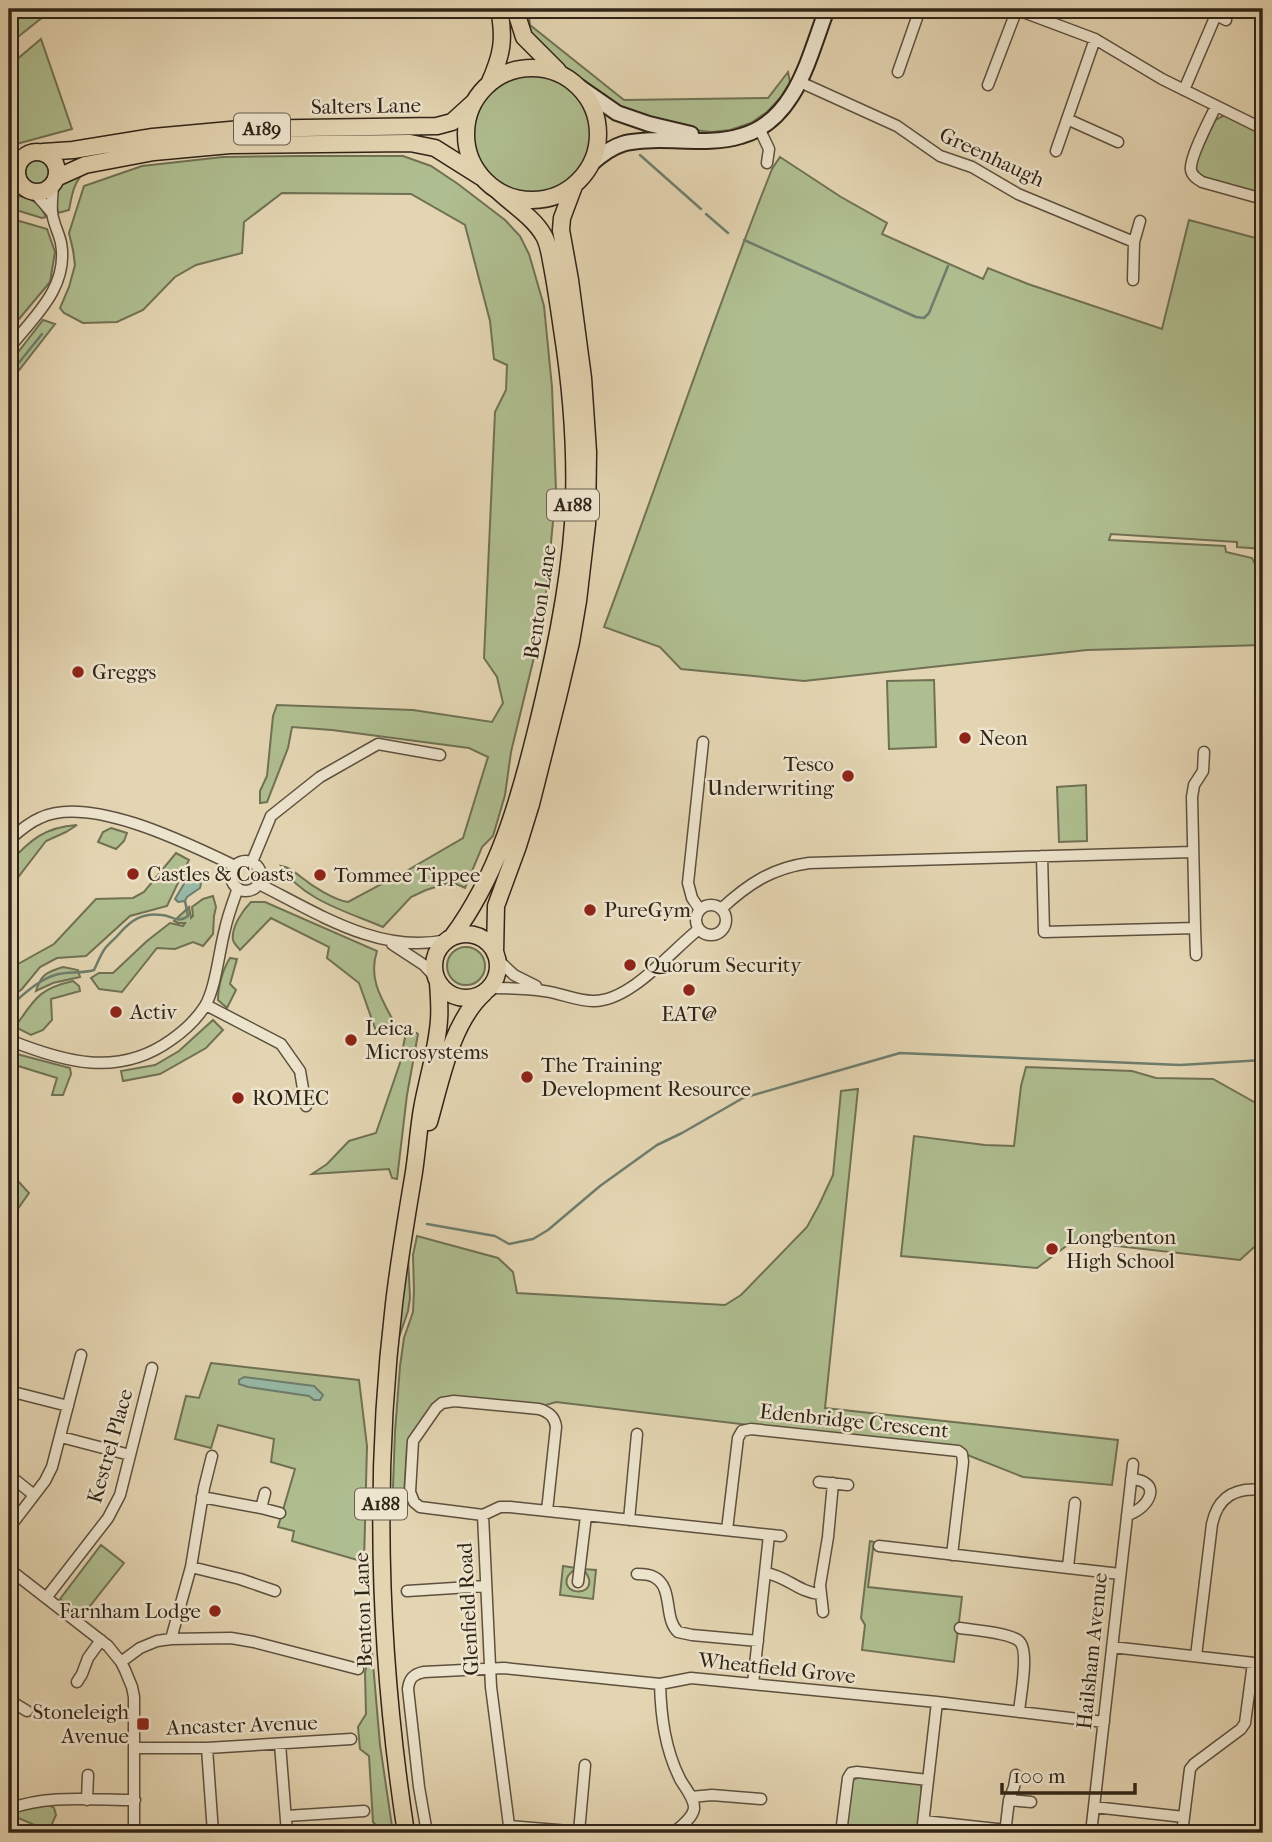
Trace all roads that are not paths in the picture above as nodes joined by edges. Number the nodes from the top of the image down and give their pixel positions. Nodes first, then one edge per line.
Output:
1 (499, 9) edge
2 (515, 9) edge
3 (827, 9) edge
4 (920, 9) edge
5 (1016, 9) edge
6 (1204, 9) edge
7 (1095, 39) junction
8 (898, 72) dead end
9 (564, 76) junction
10 (800, 82) junction
11 (489, 84) junction
12 (988, 85) dead end
13 (578, 86) junction
14 (1184, 90) junction
15 (474, 102) junction
16 (1216, 106) junction
17 (1067, 119) junction
18 (759, 128) junction
19 (1263, 129) edge
20 (719, 140) junction
21 (1118, 143) dead end
22 (1056, 151) dead end
23 (43, 152) junction
24 (15, 163) edge
25 (592, 163) junction
26 (767, 163) dead end
27 (481, 177) junction
28 (55, 181) junction
29 (574, 186) junction
30 (30, 190) junction
31 (498, 191) junction
32 (9, 192) edge
33 (1263, 199) edge
34 (52, 213) junction
35 (1140, 221) dead end
36 (1134, 242) junction
37 (1133, 280) dead end
38 (9, 348) edge
39 (703, 742) dead end
40 (1204, 752) dead end
41 (440, 755) dead end
42 (9, 840) edge
43 (1193, 852) junction
44 (1042, 856) junction
45 (252, 862) junction
46 (235, 866) junction
47 (259, 884) junction
48 (238, 888) junction
49 (721, 909) junction
50 (700, 910) junction
51 (1195, 928) junction
52 (699, 929) junction
53 (450, 939) junction
54 (385, 940) junction
55 (1196, 955) dead end
56 (496, 956) junction
57 (437, 981) junction
58 (487, 991) junction
59 (546, 991) junction
60 (206, 1005) junction
61 (9, 1040) edge
62 (306, 1106) dead end
63 (414, 1175) junction
64 (81, 1355) dead end
65 (152, 1368) dead end
66 (9, 1391) edge
67 (68, 1406) junction
68 (637, 1434) dead end
69 (61, 1437) junction
70 (130, 1455) junction
71 (212, 1456) dead end
72 (1133, 1464) dead end
73 (9, 1475) edge
74 (1131, 1479) junction
75 (819, 1482) dead end
76 (833, 1483) junction
77 (848, 1485) dead end
78 (1263, 1490) edge
79 (265, 1493) dead end
80 (34, 1495) junction
81 (202, 1497) junction
82 (1075, 1503) dead end
83 (261, 1508) junction
84 (547, 1511) junction
85 (280, 1513) dead end
86 (483, 1515) junction
87 (1127, 1515) junction
88 (586, 1516) junction
89 (629, 1520) junction
90 (9, 1528) edge
91 (727, 1530) junction
92 (769, 1535) junction
93 (781, 1536) dead end
94 (879, 1546) dead end
95 (952, 1555) junction
96 (191, 1567) junction
97 (1068, 1567) junction
98 (9, 1569) edge
99 (637, 1573) dead end
100 (765, 1573) junction
101 (1120, 1574) junction
102 (578, 1582) dead end
103 (486, 1586) junction
104 (275, 1591) dead end
105 (407, 1591) dead end
106 (820, 1594) junction
107 (46, 1598) junction
108 (823, 1612) dead end
109 (960, 1628) dead end
110 (171, 1639) junction
111 (101, 1640) junction
112 (758, 1641) junction
113 (1112, 1647) junction
114 (1196, 1656) junction
115 (1263, 1656) edge
116 (121, 1662) junction
117 (1260, 1664) edge
118 (490, 1668) junction
119 (358, 1669) dead end
120 (78, 1682) dead end
121 (660, 1684) junction
122 (753, 1684) junction
123 (937, 1702) junction
124 (10, 1704) edge
125 (27, 1711) dead end
126 (1019, 1712) junction
127 (1104, 1722) junction
128 (351, 1739) dead end
129 (280, 1744) junction
130 (135, 1748) junction
131 (207, 1748) junction
132 (585, 1765) dead end
133 (88, 1775) dead end
134 (1016, 1775) dead end
135 (928, 1780) junction
136 (691, 1797) junction
137 (761, 1799) dead end
138 (87, 1800) junction
139 (135, 1800) junction
140 (1009, 1800) junction
141 (1031, 1802) dead end
142 (1094, 1807) junction
143 (9, 1809) edge
144 (364, 1811) dead end
145 (286, 1816) junction
146 (1184, 1818) junction
147 (924, 1821) junction
148 (1263, 1823) edge
149 (510, 1830) edge
150 (579, 1832) edge
151 (1006, 1832) edge
152 (134, 1833) edge
153 (213, 1833) edge
154 (287, 1833) edge
155 (406, 1833) edge
156 (427, 1833) edge
157 (593, 1833) edge
158 (673, 1833) edge
159 (841, 1833) edge
160 (922, 1833) edge
161 (1091, 1833) edge
162 (1182, 1833) edge
163 (1262, 1833) edge

1 - 11 main road, A189
2 - 9 main road, A189
3 - 10 main road
4 - 8 street
5 - 7 street
5 - 12 street
6 - 14 street
7 - 14 street
7 - 17 street
9 - 11 main road, A189
9 - 13 main road, A189
10 - 18 main road
10 - 36 street, Greenhaugh
11 - 15 main road, A189
13 - 20 main road
13 - 25 main road, A189
14 - 16 street
15 - 23 main road, Salters Lane / A189
15 - 27 main road, A189
16 - 19 street
16 - 33 street
17 - 21 street
17 - 22 street
18 - 20 main road
18 - 26 street
20 - 25 main road
23 - 24 main road, A189
23 - 28 main road
24 - 30 main road, A189
25 - 29 main road, A189
27 - 28 main road, Salters Lane / A189
27 - 31 main road, A189
28 - 30 main road, A189
28 - 34 street
29 - 31 main road, A189
29 - 56 main road, Benton Lane / A188
30 - 32 main road, A189
30 - 34 street
31 - 53 main road, Benton Lane / A188
34 - 38 street
35 - 36 street
36 - 37 street
39 - 50 street
40 - 43 street
41 - 45 street
42 - 46 street
43 - 44 street
43 - 51 street
44 - 49 street
44 - 51 street
45 - 46 street
45 - 47 street
46 - 48 street
47 - 48 street
47 - 54 street
48 - 60 street
49 - 50 street
49 - 52 street
50 - 52 street
51 - 55 street
52 - 59 street
53 - 54 street
53 - 56 main road
53 - 57 main road, A188
54 - 57 street
56 - 58 main road, A188
56 - 59 street
57 - 58 main road
57 - 63 main road, Benton Lane / A188
58 - 59 street
58 - 63 main road, Benton Lane / A188
60 - 61 street
60 - 62 street
63 - 155 main road, Benton Lane / A188
64 - 67 street
65 - 70 street, Kestrel Place
66 - 67 street
67 - 69 street
68 - 89 street
69 - 70 street
69 - 80 street
70 - 107 street, Kestrel Place
71 - 81 street
72 - 74 street, Hailsham Avenue
73 - 80 street
74 - 87 street, Hailsham Avenue
74 - 87 street
75 - 76 street
76 - 77 street
76 - 106 street
78 - 114 street
79 - 83 street
80 - 90 street
81 - 83 street
81 - 96 street
82 - 97 street
83 - 85 street
84 - 86 street, Glenfield Road
84 - 86 street
84 - 88 street, Glenfield Road
86 - 103 street, Glenfield Road
87 - 101 street, Hailsham Avenue
88 - 89 street, Glenfield Road
88 - 102 street
89 - 91 street, Glenfield Road
91 - 92 street, Glenfield Road
91 - 95 street, Edenbridge Crescent
92 - 93 street, Glenfield Road
92 - 100 street
94 - 95 street
95 - 97 street
96 - 104 street
96 - 110 street
97 - 101 street
98 - 107 street
99 - 112 street
100 - 106 street
100 - 112 street
101 - 113 street, Hailsham Avenue
103 - 105 street
103 - 118 street, Glenfield Road
106 - 108 street
107 - 111 street
109 - 126 street
110 - 116 street
110 - 119 street
111 - 116 street
111 - 120 street
112 - 122 street
113 - 114 street
113 - 127 street, Hailsham Avenue
114 - 117 street
115 - 117 street
116 - 130 street
117 - 146 street
118 - 121 street, Wheatfield Grove
118 - 149 street, Glenfield Road
118 - 156 street, Wheatfield Grove
121 - 122 street, Wheatfield Grove
121 - 136 street
122 - 123 street, Wheatfield Grove
123 - 126 street, Wheatfield Grove
123 - 135 street
124 - 125 street
126 - 127 street, Wheatfield Grove
127 - 142 street, Hailsham Avenue
128 - 129 street, Ancaster Avenue
129 - 131 street, Ancaster Avenue
129 - 145 street
130 - 131 street, Ancaster Avenue
130 - 139 street
131 - 153 street
132 - 150 street
133 - 138 street
134 - 140 street
135 - 147 street
135 - 159 street
136 - 137 street
136 - 158 street
138 - 139 street
138 - 143 street
139 - 152 street
140 - 141 street
140 - 151 street
142 - 146 street
142 - 161 street, Hailsham Avenue
144 - 145 street
145 - 154 street
146 - 162 street
147 - 151 street
147 - 160 street
148 - 163 street
149 - 150 street
150 - 157 street

